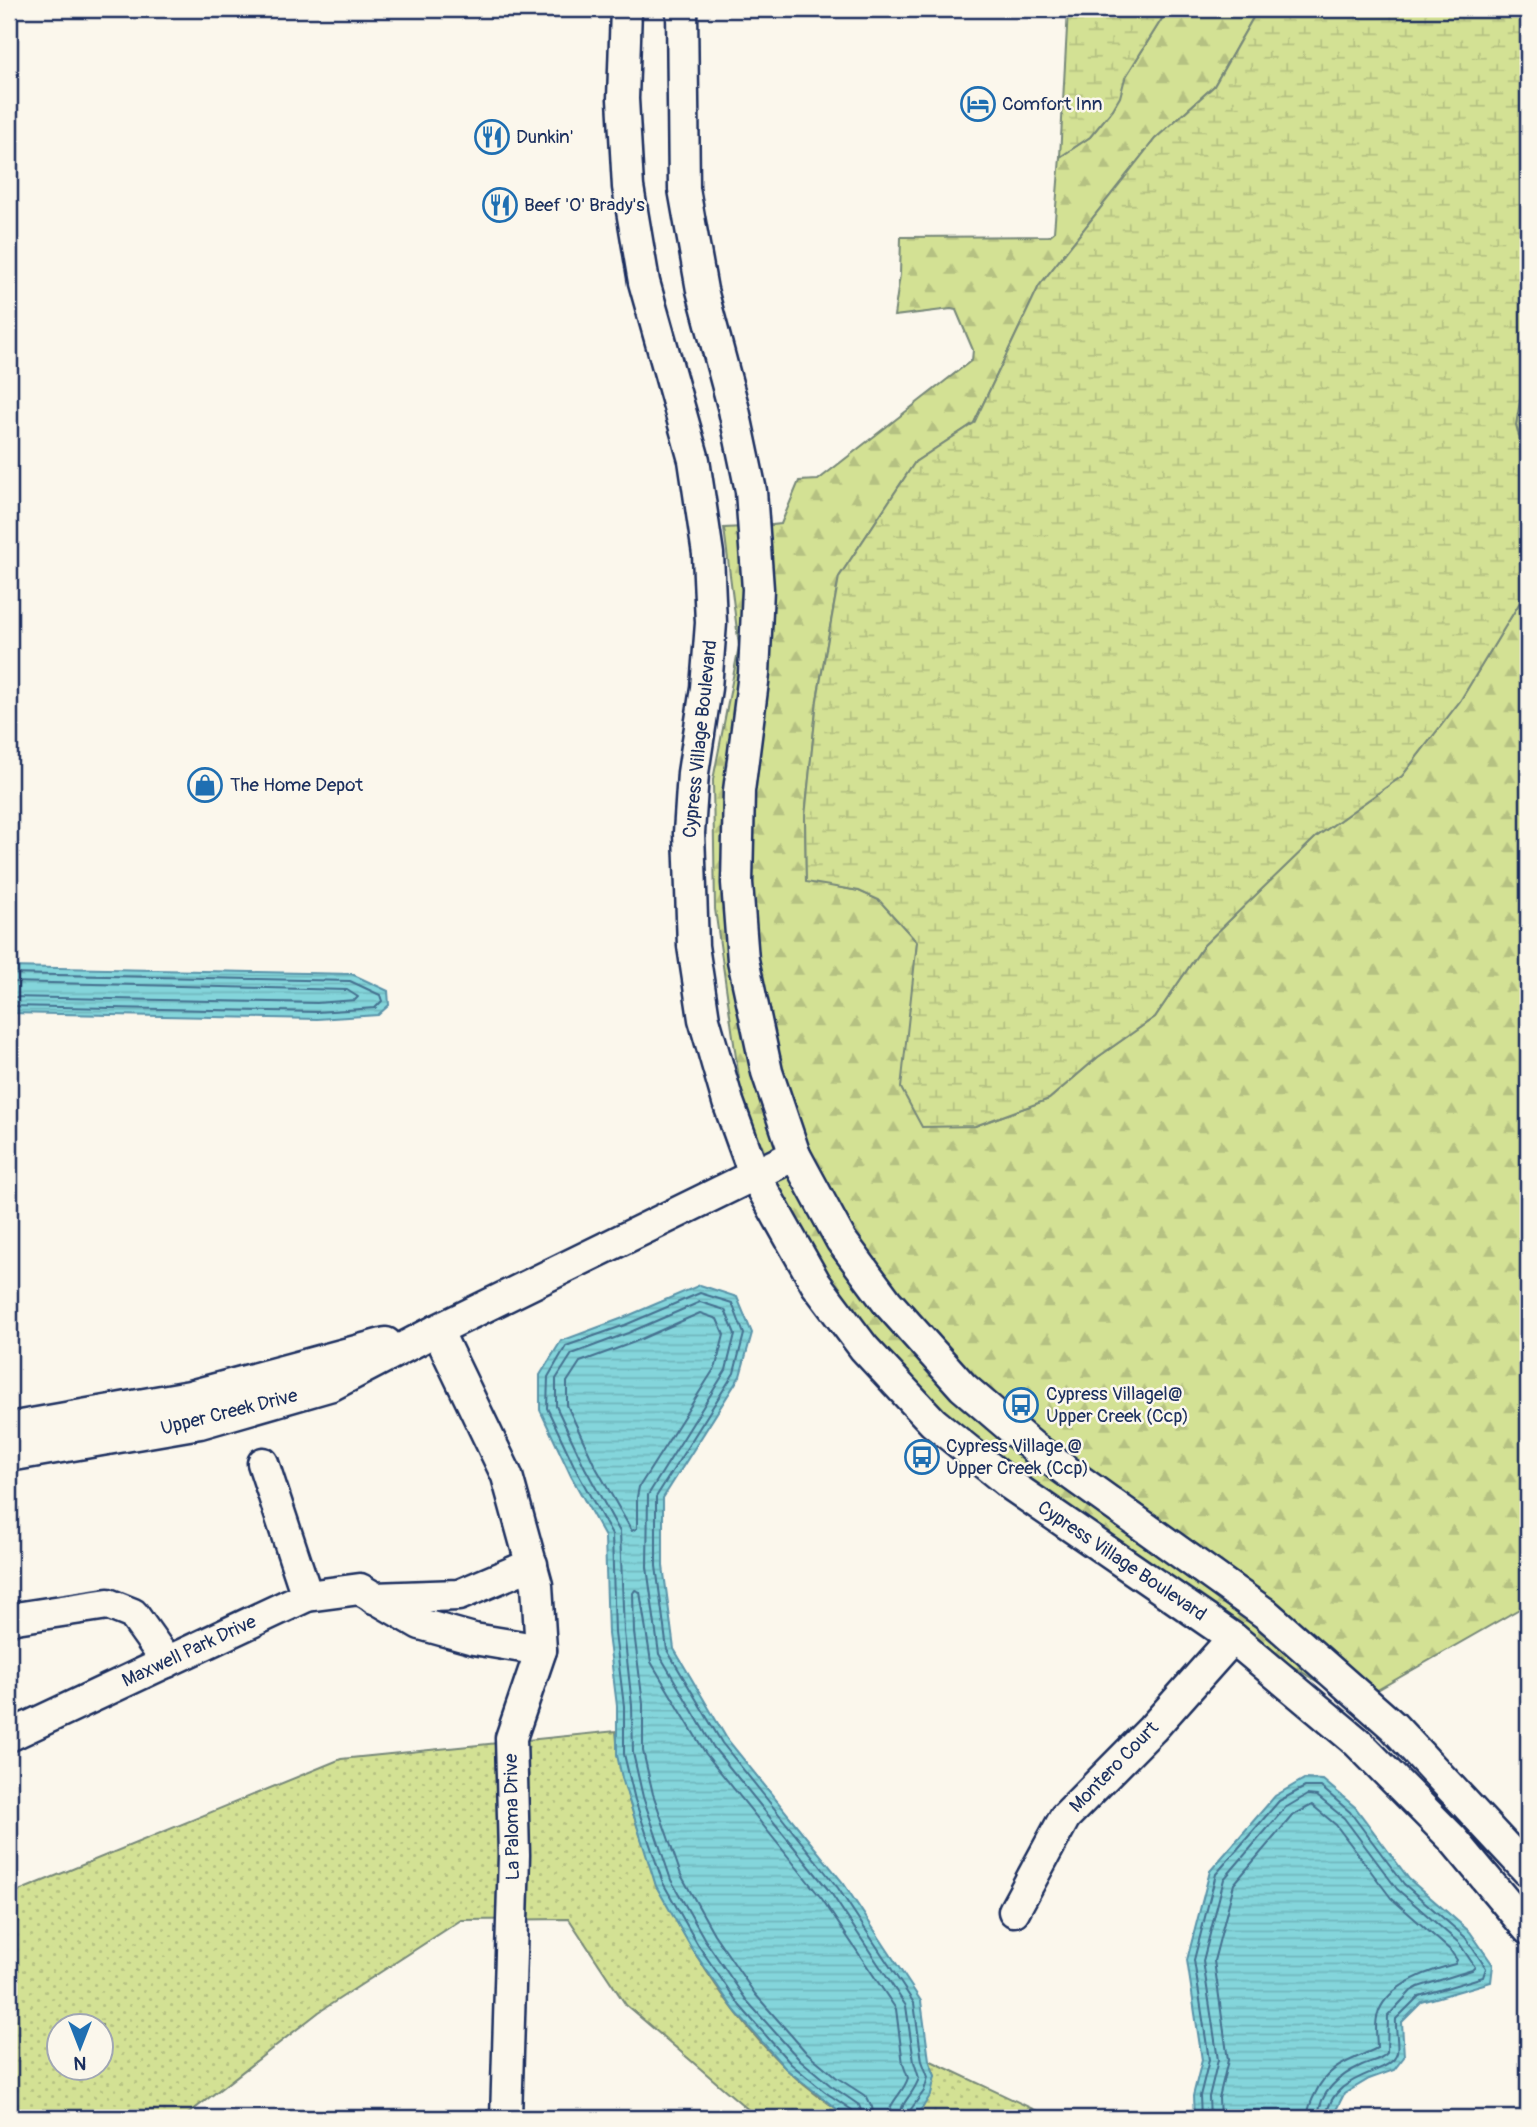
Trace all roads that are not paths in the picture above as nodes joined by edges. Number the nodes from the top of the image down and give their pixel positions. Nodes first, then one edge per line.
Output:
1 (626, 9) edge
2 (682, 9) edge
3 (795, 1155) junction
4 (754, 1174) junction
5 (437, 1330) junction
6 (9, 1429) edge
7 (9, 1456) edge
8 (263, 1462) dead end
9 (531, 1564) junction
10 (307, 1596) junction
11 (374, 1598) junction
12 (9, 1619) edge
13 (1233, 1637) junction
14 (541, 1650) junction
15 (167, 1662) junction
16 (9, 1736) edge
17 (1528, 1871) edge
18 (1014, 1911) dead end
19 (1528, 1929) edge
20 (506, 2118) edge

1 - 4 street, Cypress Village Boulevard
2 - 3 street, Cypress Village Boulevard
3 - 4 street, Upper Creek Drive
3 - 17 street, Cypress Village Boulevard
4 - 5 street, Upper Creek Drive
4 - 13 street, Cypress Village Boulevard
5 - 6 street, Upper Creek Drive
5 - 7 street, Upper Creek Drive
5 - 9 street, La Paloma Drive
8 - 10 street
9 - 11 street, Maxwell Park Drive
9 - 14 street, La Paloma Drive
10 - 11 street, Maxwell Park Drive
10 - 15 street, Maxwell Park Drive
11 - 14 street, Maxwell Park Drive
12 - 15 street
13 - 18 street, Montero Court
13 - 19 street, Cypress Village Boulevard
14 - 20 street, La Paloma Drive
15 - 16 street, Maxwell Park Drive

